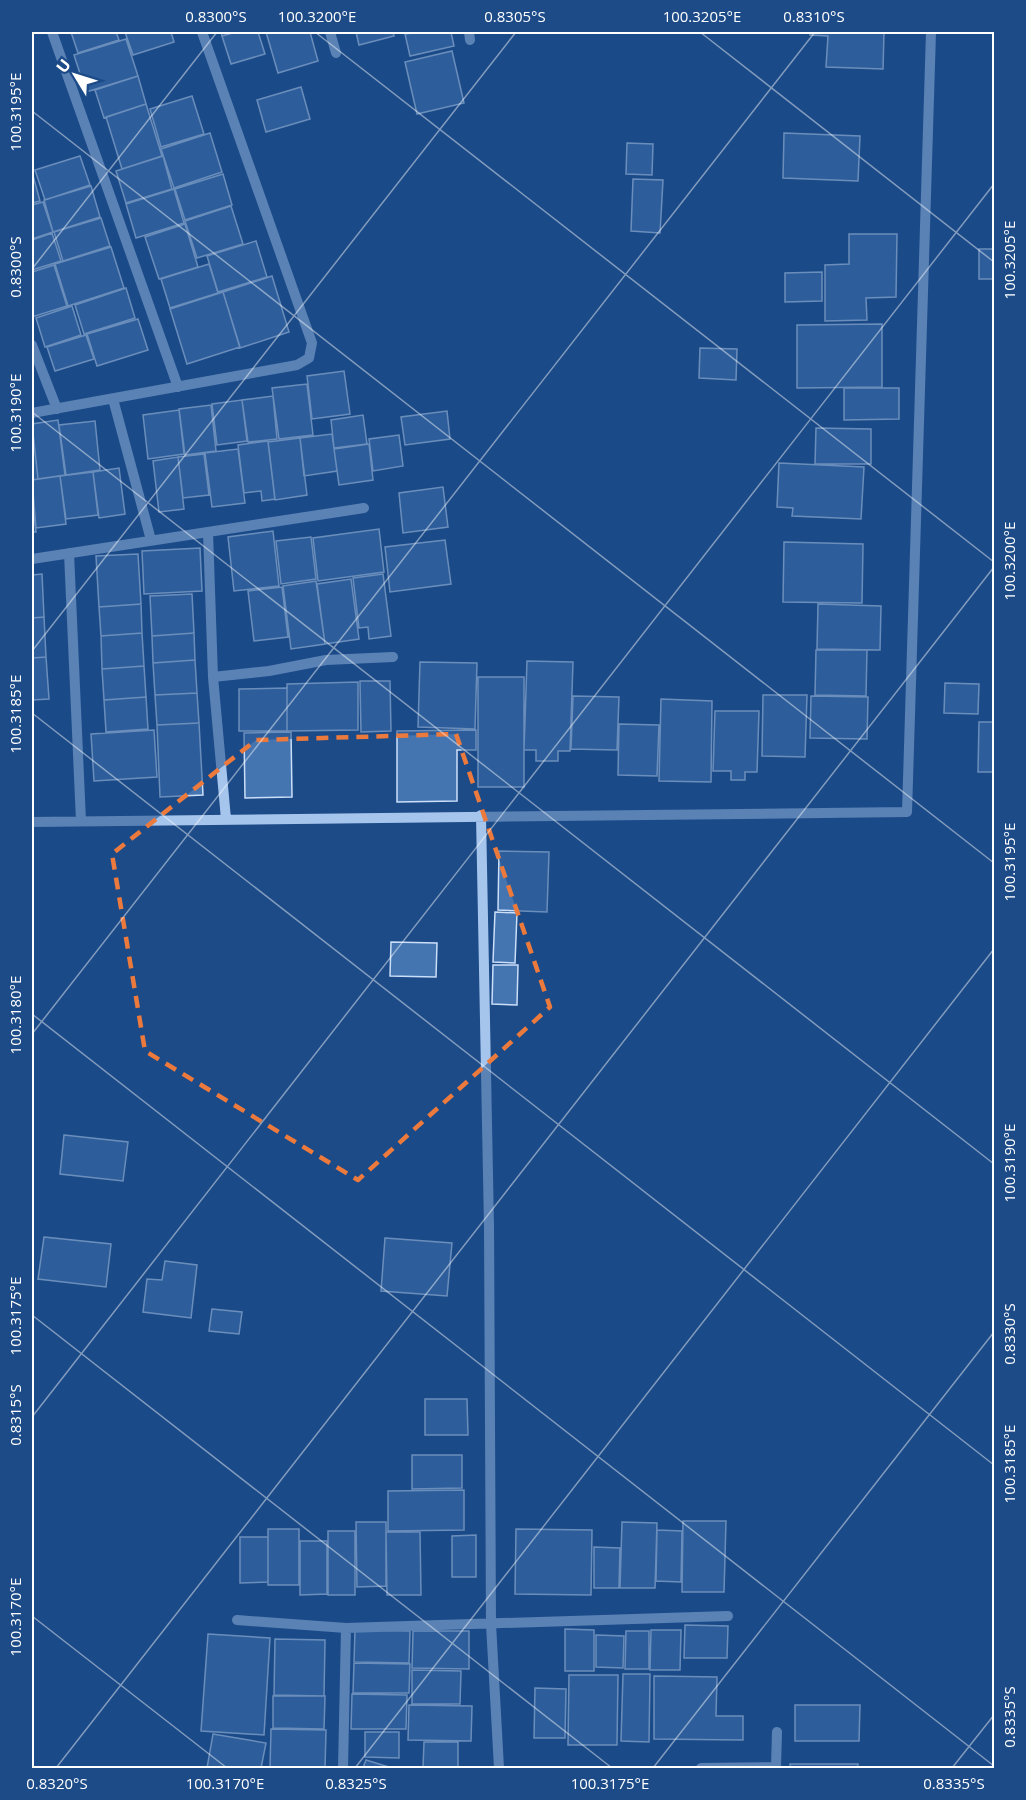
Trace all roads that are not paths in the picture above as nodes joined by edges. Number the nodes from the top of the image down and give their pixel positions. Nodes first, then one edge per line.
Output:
1 (52, 32) edge
2 (202, 32) edge
3 (330, 32) edge
4 (931, 32) edge
5 (336, 53) dead end
6 (32, 345) edge
7 (178, 387) junction
8 (113, 399) junction
9 (57, 409) junction
10 (32, 413) edge
11 (364, 508) dead end
12 (208, 532) junction
13 (151, 540) junction
14 (69, 553) junction
15 (32, 559) edge
16 (393, 657) dead end
17 (213, 677) junction
18 (481, 815) junction
19 (226, 819) junction
20 (81, 821) junction
21 (32, 822) edge
22 (728, 1616) dead end
23 (237, 1620) dead end
24 (491, 1624) junction
25 (346, 1629) junction
26 (777, 1732) dead end
27 (343, 1768) edge
28 (498, 1768) edge
29 (701, 1768) edge
30 (776, 1768) edge

1 - 7 street
2 - 7 street
3 - 5 street
4 - 18 street
6 - 9 street
7 - 8 street
8 - 9 street
8 - 13 street
9 - 10 street
11 - 12 street
12 - 13 street
12 - 17 street
13 - 14 street
14 - 15 street
14 - 20 street
16 - 17 street
17 - 19 street
18 - 19 street
18 - 24 street
19 - 20 street
20 - 21 street
22 - 24 street
23 - 25 street
24 - 25 street
24 - 28 street
25 - 27 street
26 - 30 street
29 - 30 street

